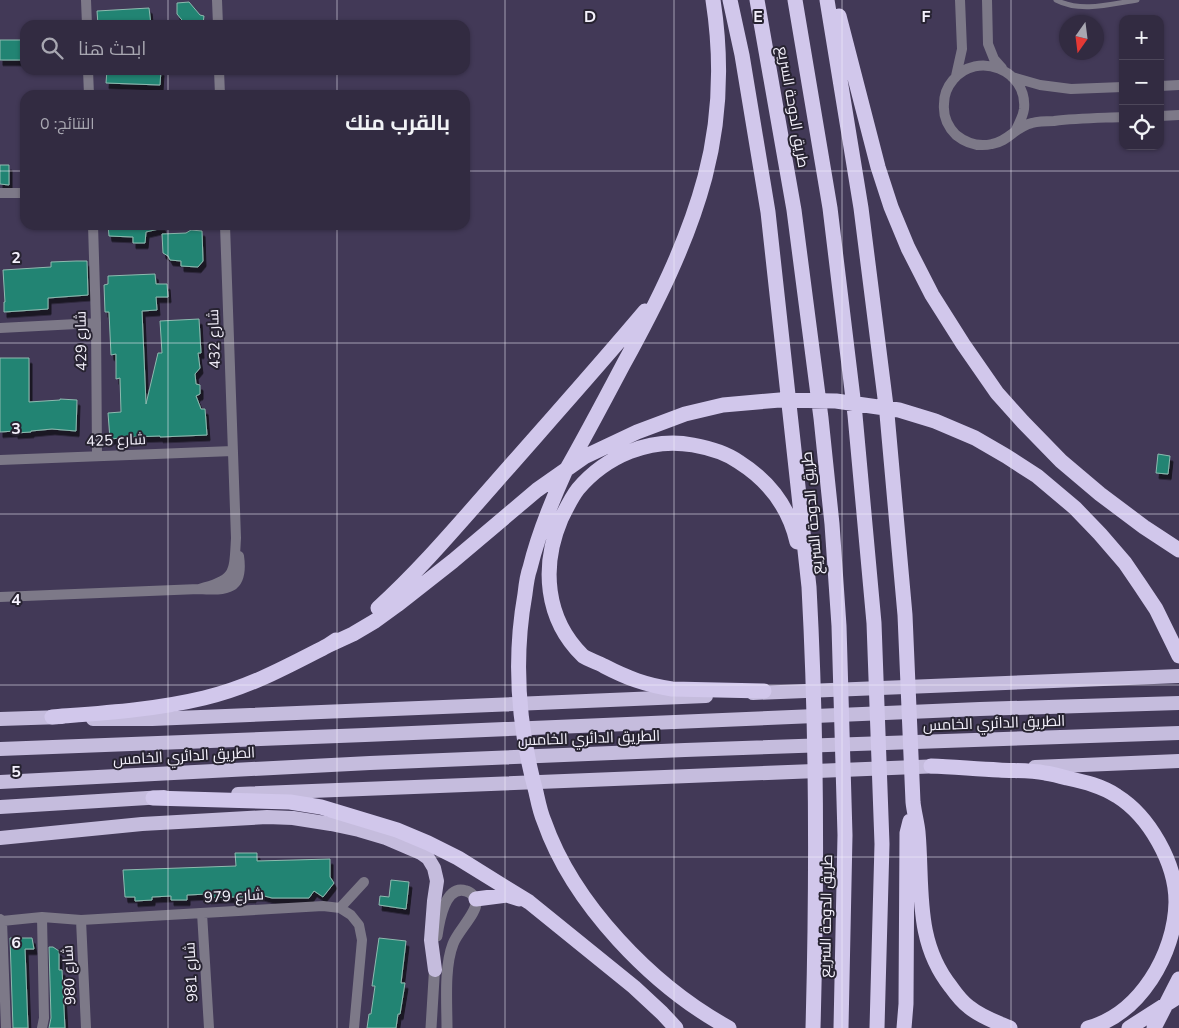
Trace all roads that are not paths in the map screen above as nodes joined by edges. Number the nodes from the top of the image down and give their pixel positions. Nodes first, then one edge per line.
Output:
1 (86, 0) edge
2 (217, 0) edge
3 (713, 0) edge
4 (730, 0) edge
5 (756, 0) edge
6 (795, 0) edge
7 (827, 0) edge
8 (835, 0) edge
9 (960, 0) edge
10 (987, 0) edge
11 (1056, 0) edge
12 (1096, 0) edge
13 (1137, 0) edge
14 (1066, 2) edge
15 (1107, 6) junction
16 (87, 20) edge
17 (218, 20) edge
18 (1008, 74) junction
19 (88, 75) edge
20 (219, 75) edge
21 (956, 76) junction
22 (1179, 85) edge
23 (1164, 86) edge
24 (1119, 87) edge
25 (89, 90) edge
26 (220, 90) edge
27 (1179, 115) edge
28 (1164, 116) edge
29 (1119, 117) edge
30 (1016, 130) junction
31 (0, 193) edge
32 (20, 193) edge
33 (93, 230) edge
34 (225, 230) edge
35 (662, 291) junction
36 (96, 323) junction
37 (0, 328) edge
38 (233, 452) junction
39 (97, 456) junction
40 (0, 460) edge
41 (1179, 550) edge
42 (0, 597) edge
43 (812, 638) junction
44 (327, 646) junction
45 (1179, 656) edge
46 (1179, 676) edge
47 (764, 692) junction
48 (1179, 702) edge
49 (52, 717) junction
50 (0, 719) edge
51 (1179, 733) edge
52 (0, 749) edge
53 (1179, 761) edge
54 (931, 766) junction
55 (0, 782) edge
56 (153, 798) junction
57 (913, 802) junction
58 (0, 807) edge
59 (0, 838) edge
60 (364, 882) dead end
61 (476, 899) junction
62 (529, 902) junction
63 (340, 908) junction
64 (202, 913) junction
65 (42, 918) junction
66 (1, 920) edge
67 (81, 920) junction
68 (435, 970) junction
69 (1179, 979) edge
70 (1179, 996) edge
71 (6, 1028) edge
72 (42, 1028) edge
73 (86, 1028) edge
74 (209, 1028) edge
75 (354, 1028) edge
76 (431, 1028) edge
77 (447, 1028) edge
78 (676, 1028) edge
79 (729, 1028) edge
80 (813, 1028) edge
81 (841, 1028) edge
82 (877, 1028) edge
83 (904, 1028) edge
84 (1010, 1028) edge
85 (1088, 1028) edge
86 (1129, 1028) edge
87 (1154, 1028) edge

1 - 16 street
2 - 17 street
3 - 35 highway
4 - 43 highway
5 - 81 highway, طريق الدوحة السريع
6 - 82 highway, طريق الدوحة السريع
7 - 57 highway
8 - 41 highway
9 - 21 street
10 - 18 street
11 - 14 lane
12 - 15 lane
13 - 15 lane
14 - 15 lane
18 - 21 street
18 - 24 street
18 - 30 street
19 - 25 street
20 - 26 street
21 - 30 street
22 - 23 street
27 - 28 street
29 - 30 street
31 - 32 street
33 - 36 street, شارع 429
34 - 38 street, شارع 432
35 - 44 highway
35 - 79 highway
36 - 37 street
36 - 39 street, شارع 429
38 - 39 street, شارع 425
38 - 42 street, شارع 432
39 - 40 street, شارع 425
43 - 47 highway
43 - 80 highway
44 - 45 highway
44 - 49 highway
46 - 47 highway
47 - 49 highway
48 - 52 highway, الطريق الدائري الخامس
49 - 50 highway
51 - 55 highway, الطريق الدائري الخامس
53 - 54 highway
54 - 56 highway
54 - 85 highway
56 - 58 highway
56 - 62 highway
57 - 83 highway
57 - 84 highway
59 - 68 highway
60 - 63 street
61 - 62 highway
61 - 68 street
61 - 77 street
62 - 78 highway
63 - 64 street, شارع 979
63 - 75 street
64 - 67 street, شارع 979
64 - 74 street, شارع 981
65 - 66 street, شارع 979
65 - 67 street, شارع 979
65 - 72 street
66 - 71 street
67 - 73 street, شارع 980
68 - 76 street
69 - 87 highway
70 - 86 highway

